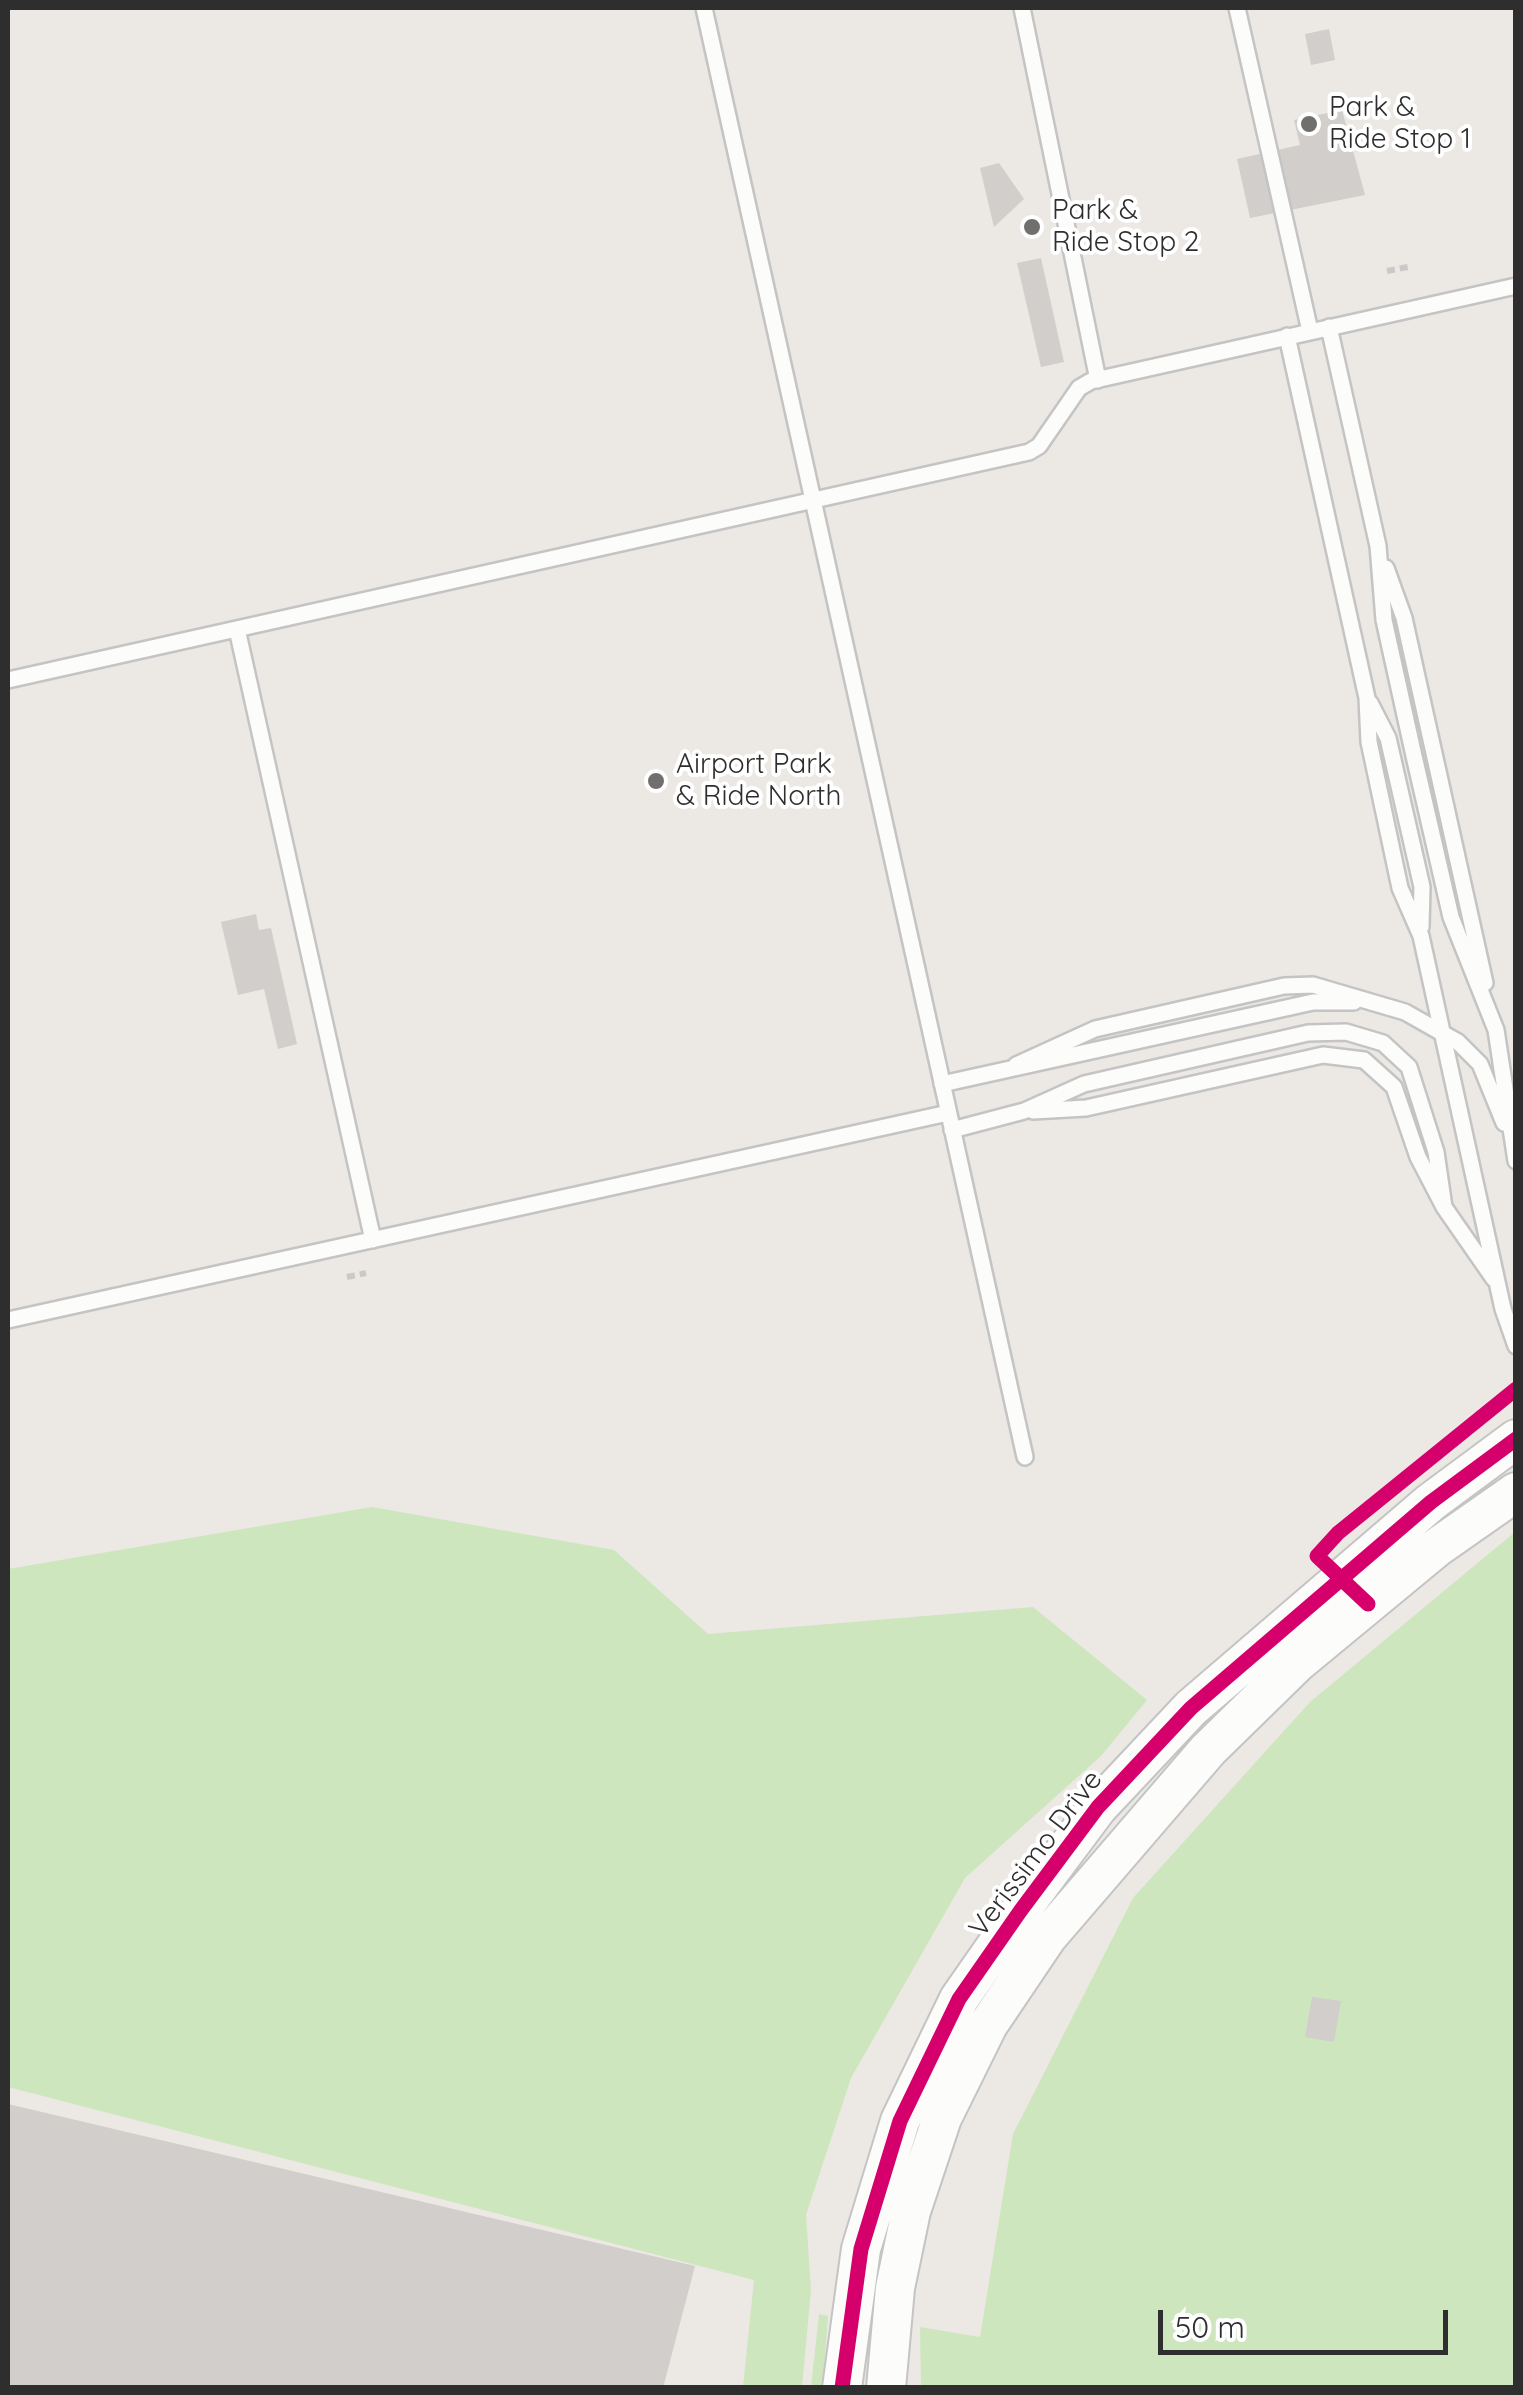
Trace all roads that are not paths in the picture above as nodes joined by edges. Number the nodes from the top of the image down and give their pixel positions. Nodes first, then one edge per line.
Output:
1 (704, 8) edge
2 (1022, 8) edge
3 (1237, 8) edge
4 (1516, 286) edge
5 (1330, 327) junction
6 (1310, 331) junction
7 (1288, 336) junction
8 (1098, 380) junction
9 (813, 501) junction
10 (237, 629) junction
11 (8, 680) edge
12 (1375, 1003) junction
13 (1442, 1032) junction
14 (1016, 1065) junction
15 (942, 1084) junction
16 (1024, 1111) junction
17 (948, 1113) junction
18 (952, 1130) junction
19 (1512, 1142) junction
20 (1516, 1161) edge
21 (1444, 1207) junction
22 (373, 1240) junction
23 (1499, 1291) junction
24 (8, 1320) edge
25 (1516, 1346) edge
26 (1516, 1439) edge
27 (1025, 1457) dead end
28 (1516, 1492) edge
29 (842, 2388) edge
30 (886, 2388) edge

1 - 9 lane
2 - 8 lane
3 - 6 lane
4 - 5 lane
5 - 6 lane
5 - 19 lane
6 - 7 lane
7 - 8 lane
7 - 13 lane
8 - 9 lane
9 - 10 lane
9 - 15 lane
10 - 11 lane
10 - 22 lane
12 - 13 lane
12 - 14 lane
12 - 14 lane
13 - 19 lane
13 - 23 lane
14 - 15 lane
15 - 17 lane
16 - 18 lane
16 - 21 lane
16 - 21 lane
17 - 18 lane
17 - 22 lane
18 - 27 lane
19 - 20 lane
21 - 23 lane
22 - 24 lane
23 - 25 lane
26 - 29 street, Verissimo Drive
28 - 30 street

